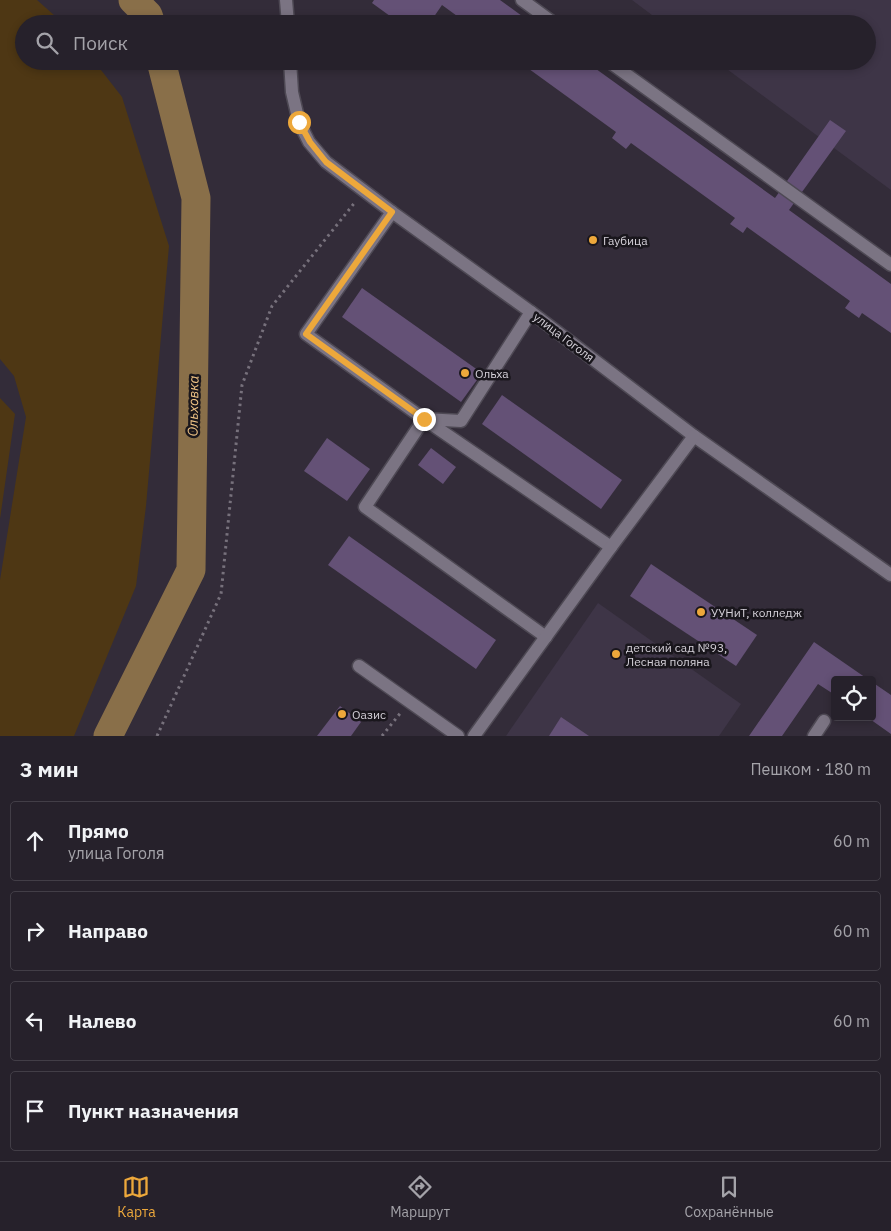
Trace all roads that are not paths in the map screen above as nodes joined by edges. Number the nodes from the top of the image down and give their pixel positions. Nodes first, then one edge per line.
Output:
1 (286, 0) edge
2 (522, 0) edge
3 (287, 15) edge
4 (543, 15) edge
5 (291, 70) edge
6 (620, 70) edge
7 (392, 212) junction
8 (891, 265) edge
9 (531, 312) junction
10 (424, 419) junction
11 (694, 436) junction
12 (611, 547) junction
13 (891, 575) edge
14 (546, 637) junction
15 (359, 666) dead end
16 (824, 721) dead end
17 (458, 736) edge
18 (474, 736) edge
19 (814, 736) edge

1 - 3 street
2 - 4 street
5 - 7 street, улица Гоголя
6 - 8 street
7 - 9 street, улица Гоголя
7 - 10 street
9 - 10 street
9 - 11 street, улица Гоголя
10 - 12 street
10 - 14 street
11 - 12 street
11 - 13 street, улица Гоголя
12 - 14 street
14 - 18 street
15 - 17 street
16 - 19 street

